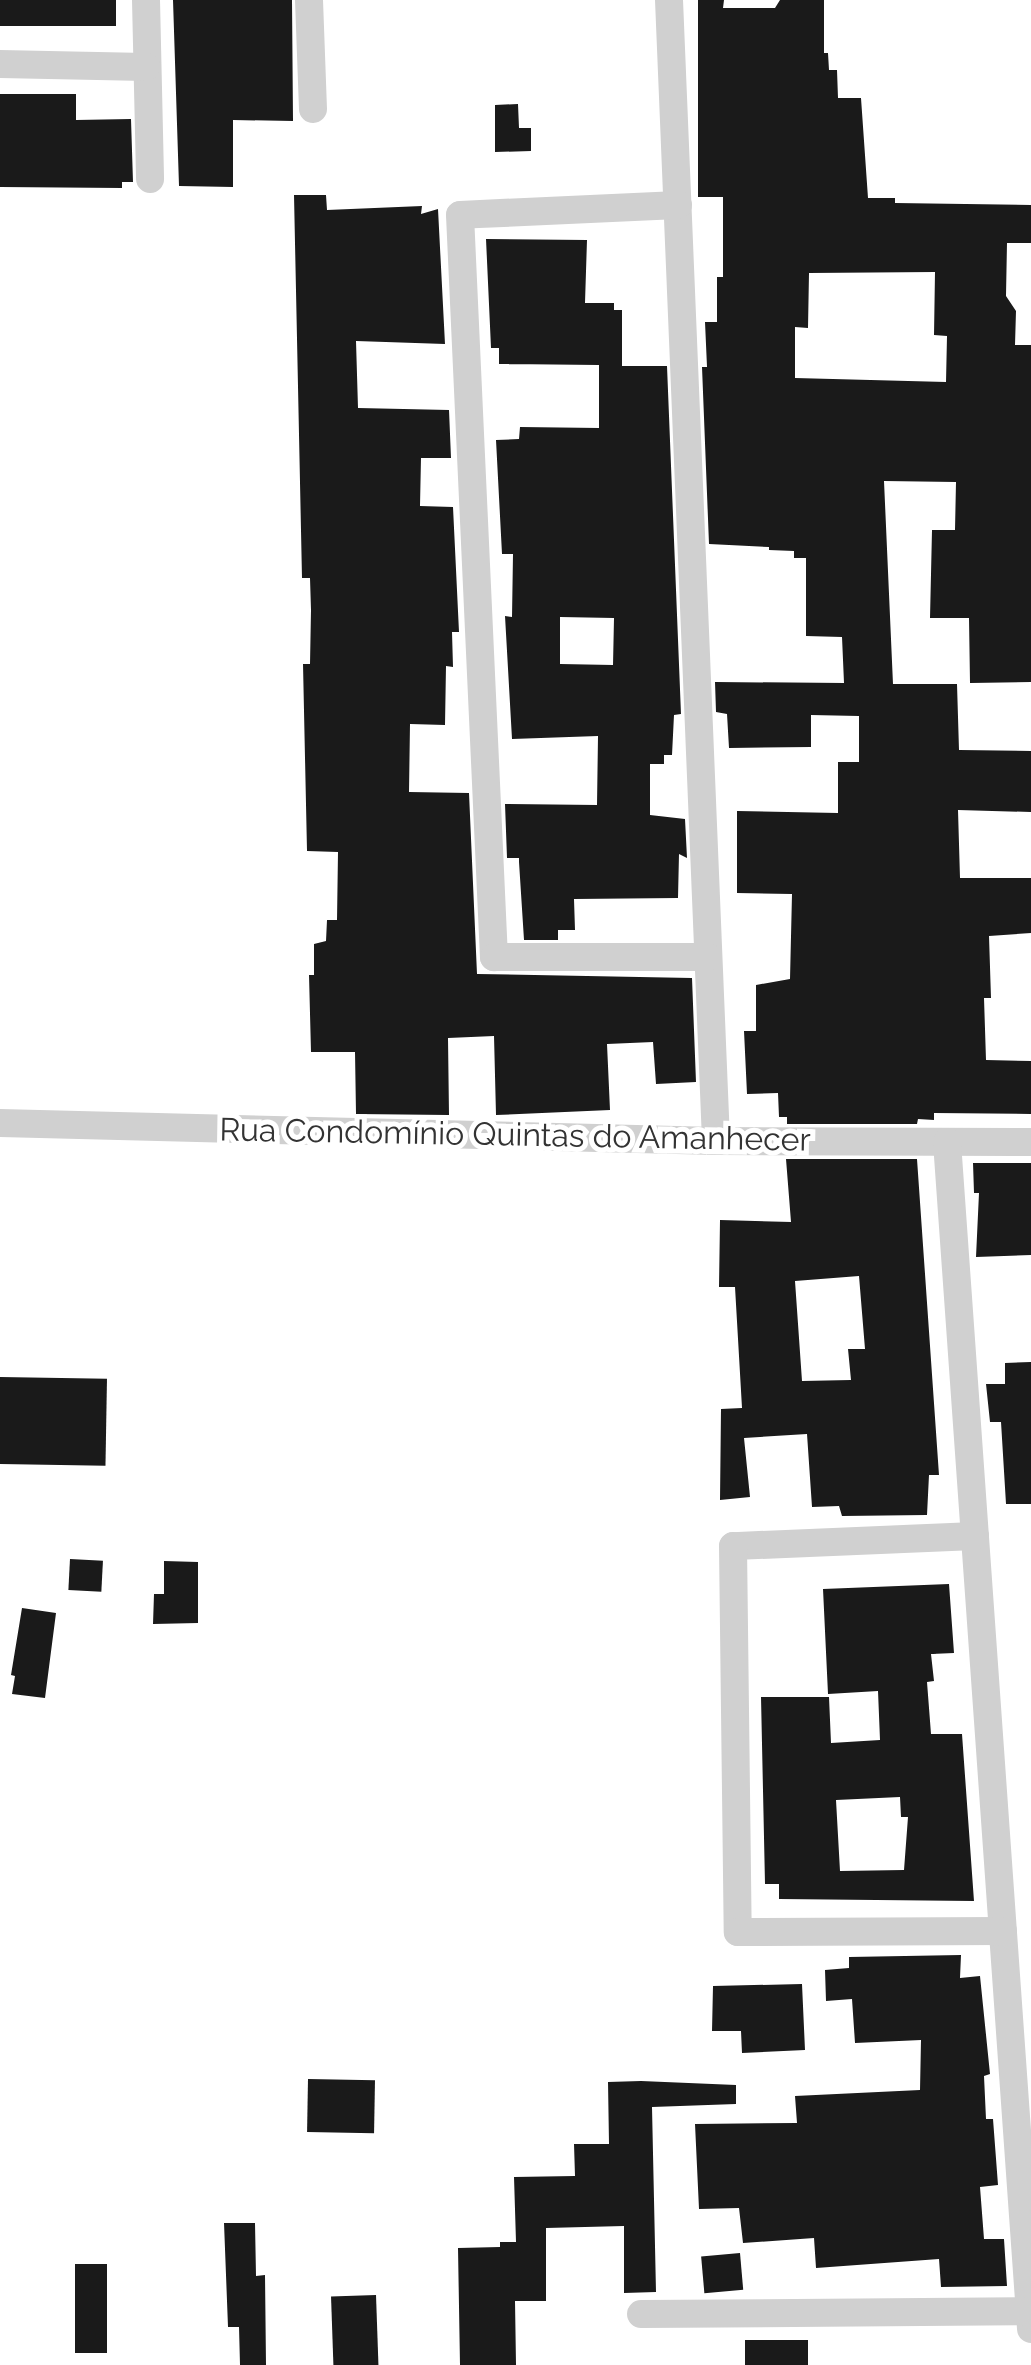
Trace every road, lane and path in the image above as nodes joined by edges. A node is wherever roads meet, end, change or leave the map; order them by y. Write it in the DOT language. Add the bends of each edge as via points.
graph roads {
  1 [pos="146,0"];
  2 [pos="309,0"];
  3 [pos="669,0"];
  4 [pos="0,64"];
  5 [pos="146,67"];
  6 [pos="313,109"];
  7 [pos="150,179"];
  8 [pos="678,205"];
  9 [pos="708,956"];
  10 [pos="0,1123"];
  11 [pos="716,1141"];
  12 [pos="947,1142"];
  13 [pos="1031,1142"];
  14 [pos="975,1536"];
  15 [pos="1003,1931"];
  16 [pos="641,2314"];
  17 [pos="1030,2317"];
  1 -- 5 [label="street"];
  2 -- 6 [label="street"];
  3 -- 8 [label="street"];
  4 -- 5 [label="street"];
  5 -- 7 [label="street"];
  8 -- 9 [label="street"];
  8 -- 9 [label="street" via="460,216 494,957"];
  9 -- 11 [label="street"];
  10 -- 11 [label="street, Rua Condomínio Quintas do Amanhecer"];
  11 -- 12 [label="street, Rua Condomínio Quintas do Amanhecer"];
  12 -- 13 [label="street, Rua Condomínio Quintas do Amanhecer"];
  12 -- 14 [label="street"];
  14 -- 15 [label="street"];
  14 -- 15 [label="street" via="733,1546 738,1932"];
  15 -- 17 [label="street"];
  16 -- 17 [label="street"];
}
